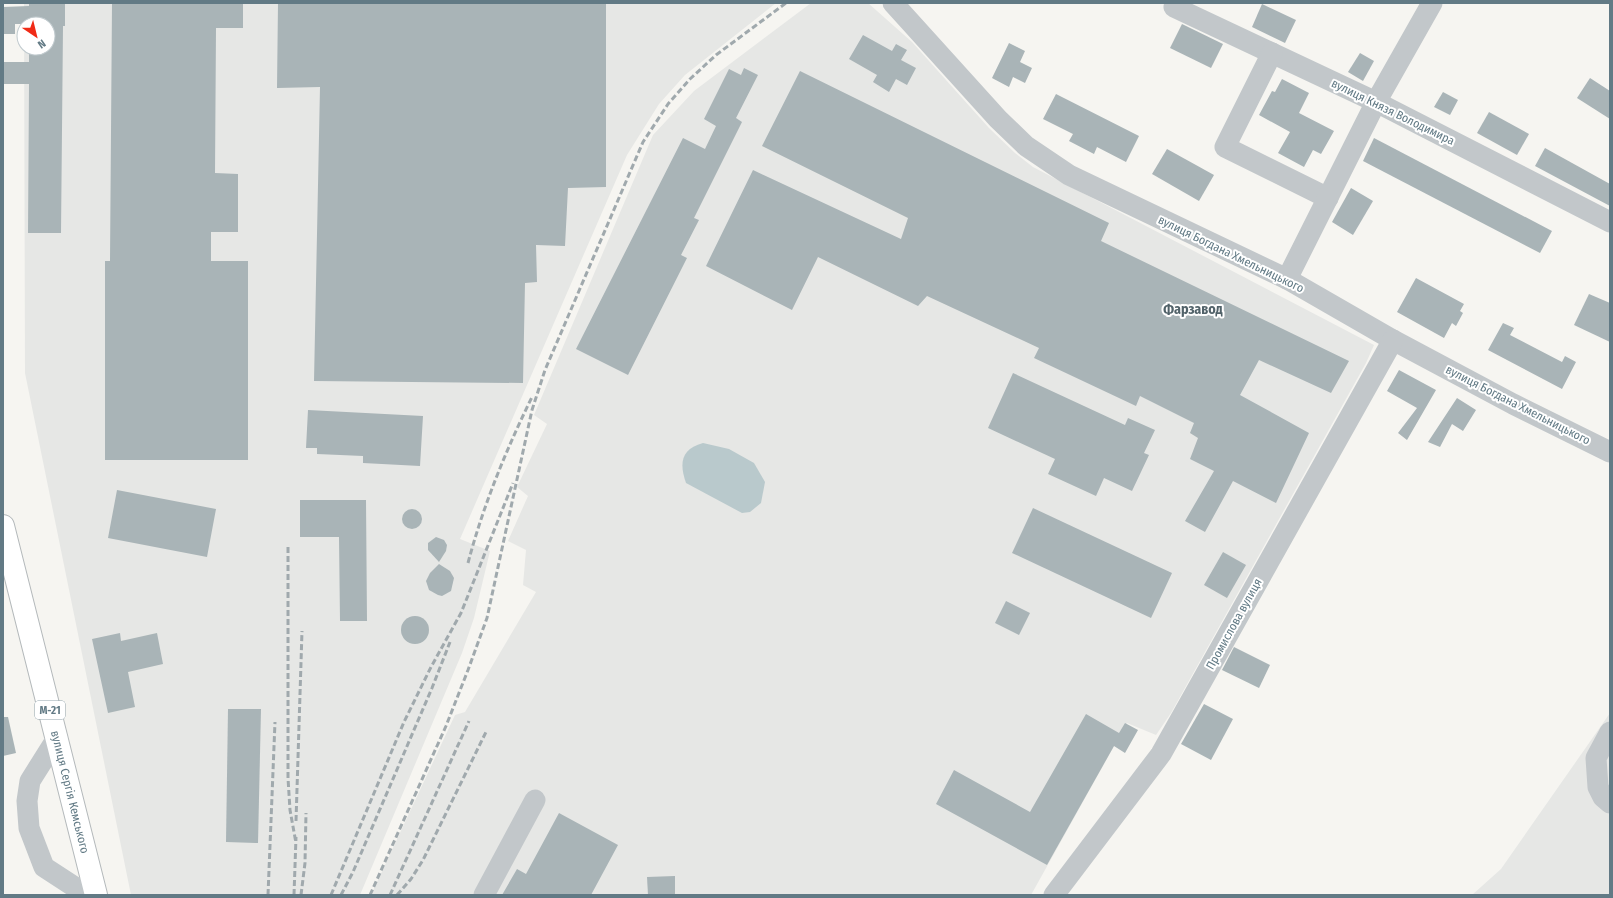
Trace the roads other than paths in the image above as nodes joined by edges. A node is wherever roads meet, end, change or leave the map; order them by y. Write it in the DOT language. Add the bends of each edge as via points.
graph roads {
  1 [pos="893,3"];
  2 [pos="1432,3"];
  3 [pos="1174,7"];
  4 [pos="1272,53"];
  5 [pos="1376,102"];
  6 [pos="1328,198"];
  7 [pos="1610,222"];
  8 [pos="1287,279"];
  9 [pos="1394,340"];
  10 [pos="1610,452"];
  11 [pos="3,526"];
  12 [pos="1610,732"];
  13 [pos="58,738"];
  14 [pos="535,800"];
  15 [pos="1610,803"];
  16 [pos="87,895"];
  17 [pos="96,895"];
  18 [pos="484,895"];
  19 [pos="1054,895"];
  1 -- 8 [label="street, вулиця Богдана Хмельницького" via="998,119 1026,146 1069,174"];
  2 -- 5 [label="street"];
  3 -- 4 [label="street, вулиця Князя Володимира"];
  4 -- 5 [label="street, вулиця Князя Володимира"];
  4 -- 6 [label="street" via="1225,147"];
  5 -- 6 [label="street"];
  5 -- 7 [label="street, вулиця Князя Володимира"];
  6 -- 8 [label="street"];
  8 -- 9 [label="street, вулиця Богдана Хмельницького"];
  9 -- 10 [label="street, вулиця Богдана Хмельницького" via="1513,404"];
  9 -- 19 [label="street, Промислова вулиця" via="1161,754"];
  11 -- 13 [label="highway, вулиця Сергія Кемського / М-21"];
  12 -- 15 [label="street" via="1596,758 1598,787"];
  13 -- 16 [label="street" via="30,781 27,801 29,828 44,867"];
  13 -- 17 [label="highway, вулиця Сергія Кемського / М-21"];
  14 -- 18 [label="street"];
}
